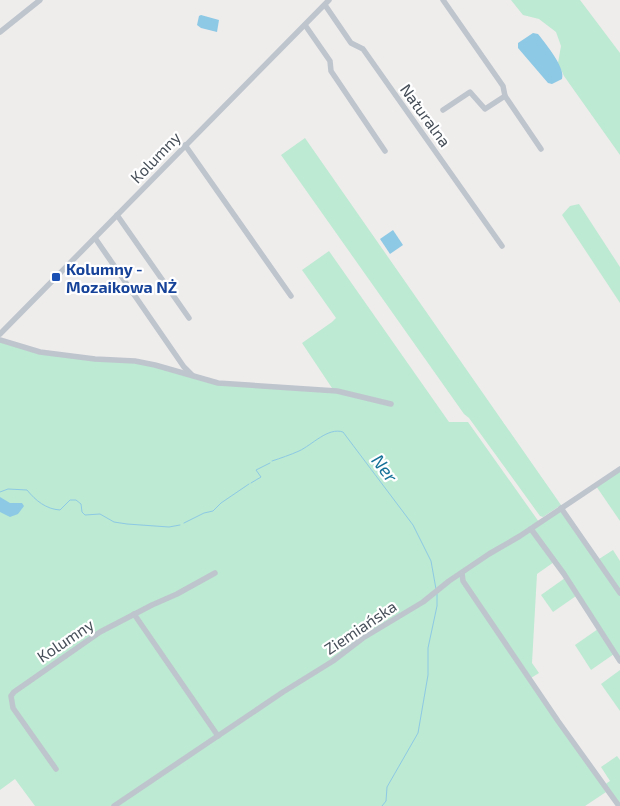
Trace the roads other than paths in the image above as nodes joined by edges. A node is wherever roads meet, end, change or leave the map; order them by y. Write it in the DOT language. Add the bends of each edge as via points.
graph roads {
  1 [pos="40,0"];
  2 [pos="443,0"];
  3 [pos="327,2"];
  4 [pos="305,25"];
  5 [pos="0,32"];
  6 [pos="505,96"];
  7 [pos="443,110"];
  8 [pos="185,145"];
  9 [pos="541,149"];
  10 [pos="385,151"];
  11 [pos="117,215"];
  12 [pos="94,238"];
  13 [pos="502,246"];
  14 [pos="291,296"];
  15 [pos="189,318"];
  16 [pos="0,334"];
  17 [pos="0,340"];
  18 [pos="192,375"];
  19 [pos="391,404"];
  20 [pos="620,469"];
  21 [pos="561,508"];
  22 [pos="531,529"];
  23 [pos="215,573"];
  24 [pos="462,573"];
  25 [pos="620,593"];
  26 [pos="134,614"];
  27 [pos="620,661"];
  28 [pos="218,736"];
  29 [pos="56,769"];
  30 [pos="114,806"];
  31 [pos="619,806"];
  1 -- 5 [label="street"];
  2 -- 6 [label="street" via="504,86"];
  3 -- 4 [label="street, Kolumny"];
  3 -- 13 [label="street, Naturalna" via="351,43 363,49"];
  4 -- 8 [label="street, Kolumny"];
  4 -- 10 [label="street" via="330,61 331,71"];
  6 -- 7 [label="street" via="485,109 470,92"];
  6 -- 9 [label="street"];
  8 -- 11 [label="street, Kolumny"];
  8 -- 14 [label="street"];
  11 -- 12 [label="street, Kolumny"];
  11 -- 15 [label="street"];
  12 -- 16 [label="street, Kolumny"];
  12 -- 18 [label="street"];
  17 -- 18 [label="street" via="40,352 135,361"];
  18 -- 19 [label="street" via="222,383 337,392"];
  20 -- 21 [label="street, Ziemiańska"];
  21 -- 22 [label="street, Ziemiańska"];
  21 -- 25 [label="street"];
  22 -- 24 [label="street, Ziemiańska"];
  22 -- 27 [label="street"];
  23 -- 26 [label="street, Kolumny"];
  24 -- 28 [label="street, Ziemiańska"];
  24 -- 31 [label="street" via="463,581"];
  26 -- 28 [label="street"];
  26 -- 29 [label="street, Kolumny" via="100,632 11,696 13,708"];
  28 -- 30 [label="street, Ziemiańska"];
}
